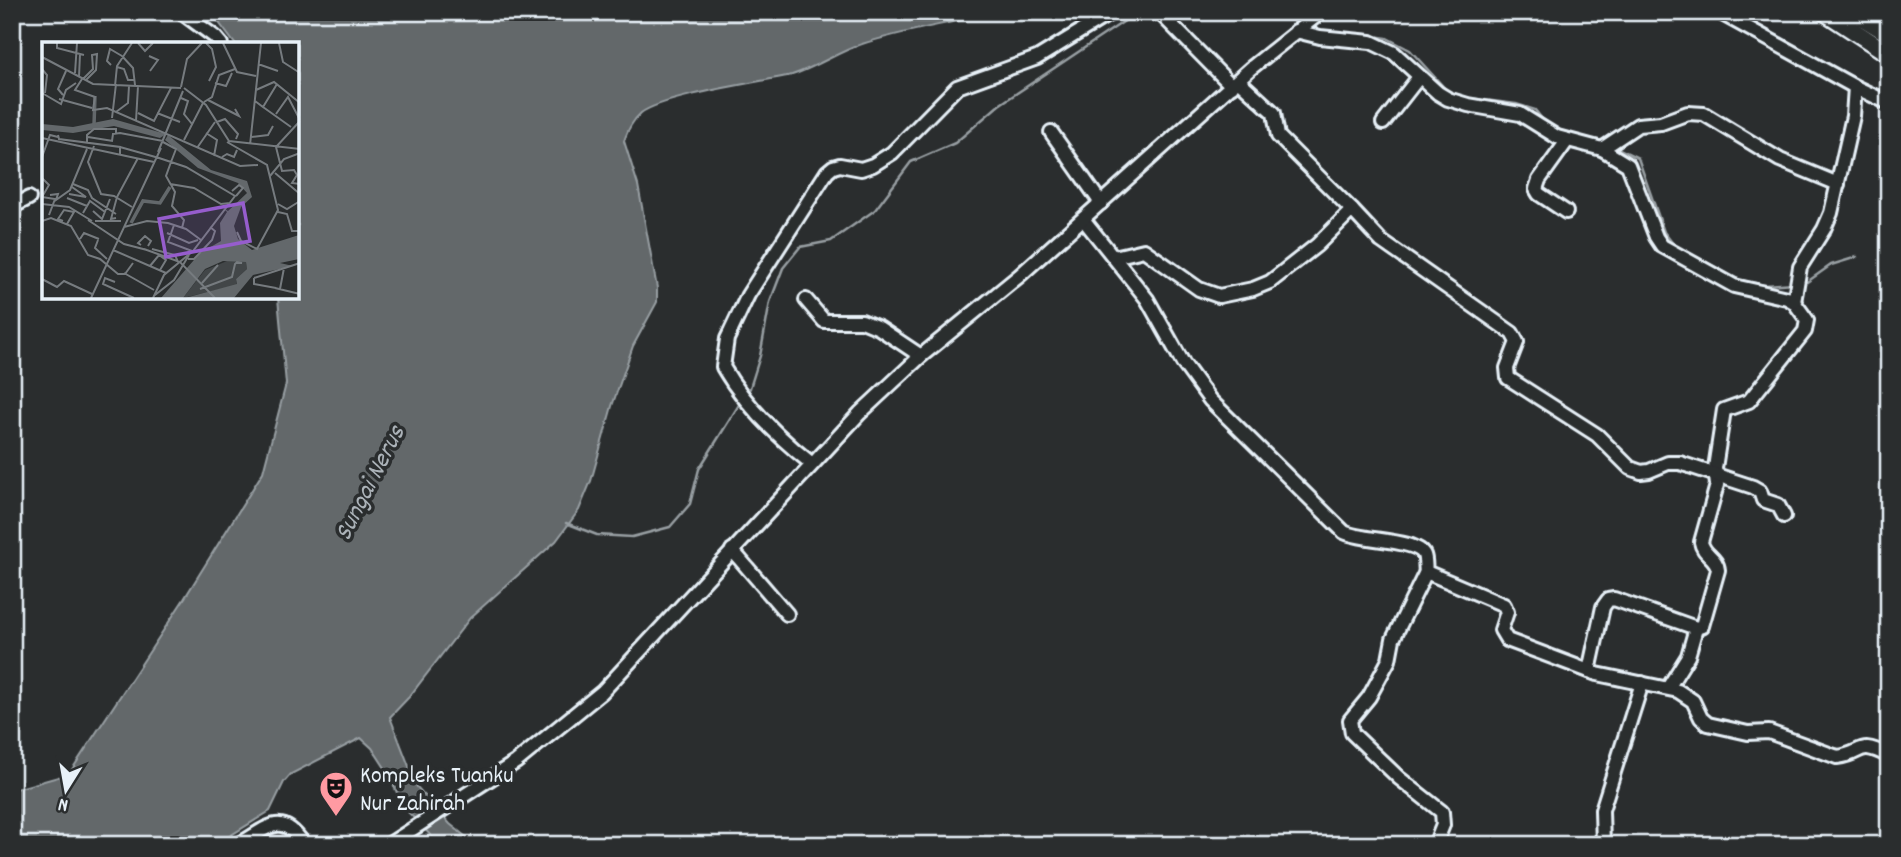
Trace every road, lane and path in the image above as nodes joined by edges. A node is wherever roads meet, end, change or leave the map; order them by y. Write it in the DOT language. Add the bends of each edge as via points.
graph roads {
  1 [pos="181,12"];
  2 [pos="1112,12"];
  3 [pos="1159,12"];
  4 [pos="1321,12"];
  5 [pos="1719,12"];
  6 [pos="1825,12"];
  7 [pos="1853,12"];
  8 [pos="1296,31"];
  9 [pos="1889,34"];
  10 [pos="219,42"];
  11 [pos="1889,54"];
  12 [pos="1419,76"];
  13 [pos="1235,83"];
  14 [pos="1855,87"];
  15 [pos="1889,103"];
  16 [pos="1383,122"];
  17 [pos="1051,132"];
  18 [pos="1567,141"];
  19 [pos="1607,145"];
  20 [pos="1838,184"];
  21 [pos="29,198"];
  22 [pos="1101,203"];
  23 [pos="12,207"];
  24 [pos="1352,210"];
  25 [pos="1566,212"];
  26 [pos="1083,219"];
  27 [pos="1114,257"];
  28 [pos="1796,290"];
  29 [pos="806,300"];
  30 [pos="921,356"];
  31 [pos="812,464"];
  32 [pos="1717,477"];
  33 [pos="1783,516"];
  34 [pos="732,550"];
  35 [pos="1426,572"];
  36 [pos="787,614"];
  37 [pos="1696,628"];
  38 [pos="1589,671"];
  39 [pos="1642,683"];
  40 [pos="1668,688"];
  41 [pos="1889,756"];
  42 [pos="238,845"];
  43 [pos="304,845"];
  44 [pos="388,845"];
  45 [pos="1435,845"];
  46 [pos="1603,845"];
  1 -- 10 [label="street"];
  2 -- 31 [label="street" via="1037,58 957,87 892,153 873,165 861,169 840,165 827,172 748,296 729,336 723,367 749,405"];
  3 -- 13 [label="street"];
  4 -- 8 [label="street"];
  5 -- 14 [label="street"];
  6 -- 11 [label="main road"];
  7 -- 9 [label="main road"];
  8 -- 12 [label="street" via="1371,42 1394,53"];
  8 -- 13 [label="street"];
  12 -- 16 [label="street"];
  12 -- 18 [label="street" via="1448,99 1520,114"];
  13 -- 22 [label="street"];
  13 -- 24 [label="street" via="1274,113 1278,136"];
  14 -- 15 [label="street"];
  14 -- 20 [label="street"];
  17 -- 22 [label="street"];
  18 -- 19 [label="street"];
  18 -- 25 [label="street" via="1536,189"];
  19 -- 20 [label="street" via="1638,125 1695,112 1780,160"];
  19 -- 28 [label="street" via="1628,165 1662,246 1734,286 1782,296"];
  20 -- 28 [label="street" via="1831,213 1801,267"];
  21 -- 23 [label="street"];
  22 -- 26 [label="street"];
  24 -- 27 [label="street" via="1317,246 1270,282 1219,296 1199,289 1144,250"];
  24 -- 32 [label="street" via="1381,241 1512,333 1517,342 1508,378 1597,435 1629,468 1641,472 1675,462"];
  26 -- 27 [label="street"];
  26 -- 30 [label="street"];
  27 -- 35 [label="street" via="1147,299 1210,400 1344,532 1419,549"];
  28 -- 32 [label="street" via="1807,320 1805,331 1749,401 1724,410"];
  29 -- 30 [label="street" via="824,321 862,321"];
  30 -- 31 [label="street"];
  31 -- 34 [label="street"];
  32 -- 33 [label="street" via="1758,490"];
  32 -- 37 [label="street" via="1701,542 1718,570 1703,623"];
  34 -- 36 [label="street"];
  34 -- 44 [label="street" via="603,692 516,762"];
  35 -- 38 [label="street" via="1504,606 1502,630 1507,640"];
  35 -- 45 [label="street" via="1395,634 1389,660 1350,725 1352,733 1399,778 1442,812 1443,825"];
  37 -- 38 [label="street" via="1608,600"];
  37 -- 40 [label="street" via="1688,656"];
  38 -- 39 [label="street"];
  39 -- 40 [label="street"];
  39 -- 46 [label="street" via="1602,810"];
  40 -- 41 [label="street" via="1693,701 1709,724 1748,733 1769,732 1837,757 1864,746"];
  42 -- 43 [label="street" via="278,824 293,830"];
}
